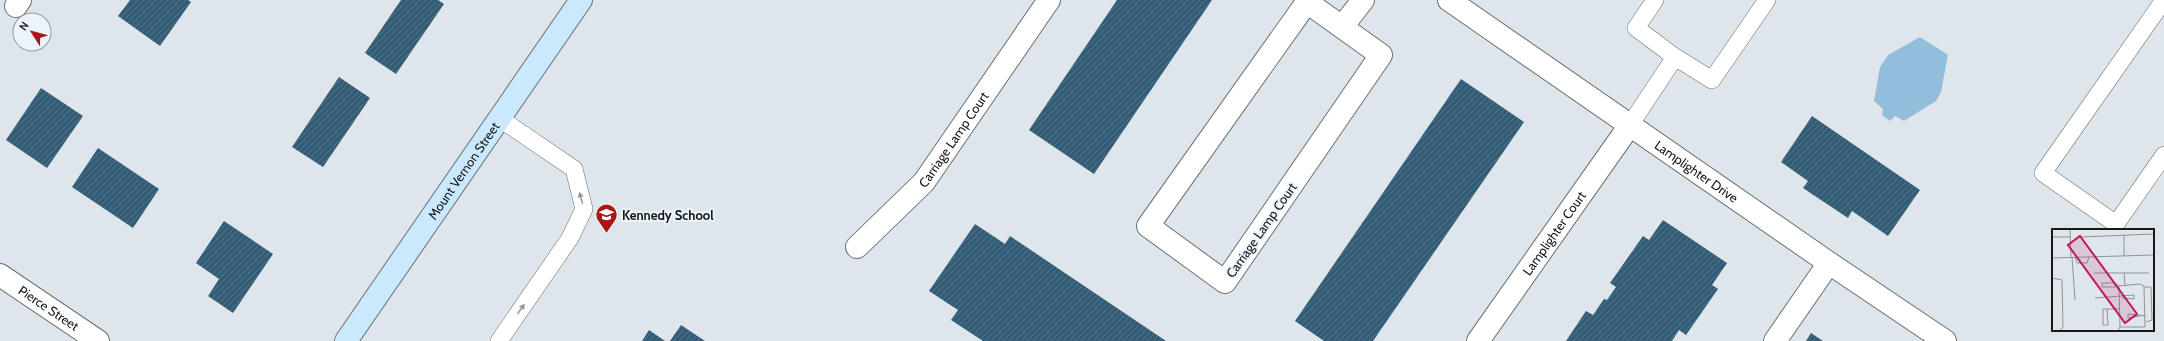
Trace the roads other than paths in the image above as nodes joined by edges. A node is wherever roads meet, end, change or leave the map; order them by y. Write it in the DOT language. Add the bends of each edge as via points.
graph roads {
  1 [pos="581,0"];
  2 [pos="1049,0"];
  3 [pos="1363,0"];
  4 [pos="1449,0"];
  5 [pos="1655,0"];
  6 [pos="1767,0"];
  7 [pos="2164,0"];
  8 [pos="1342,27"];
  9 [pos="1675,57"];
  10 [pos="499,118"];
  11 [pos="1630,125"];
  12 [pos="2164,155"];
  13 [pos="857,247"];
  14 [pos="1829,264"];
  15 [pos="0,275"];
  16 [pos="98,341"];
  17 [pos="346,341"];
  18 [pos="499,341"];
  19 [pos="1478,341"];
  20 [pos="1775,341"];
  21 [pos="1945,341"];
  1 -- 10 [label="street, Mount Vernon Street"];
  2 -- 13 [label="street, Carriage Lamp Court" via="924,182"];
  3 -- 8 [label="street"];
  4 -- 11 [label="street, Lamplighter Drive"];
  5 -- 9 [label="lane" via="1636,28"];
  6 -- 9 [label="lane" via="1712,80"];
  7 -- 12 [label="lane" via="2043,174 2116,224"];
  8 -- 8 [label="street, Carriage Lamp Court" via="1307,2 1148,226 1225,282 1382,55"];
  9 -- 11 [label="lane"];
  10 -- 17 [label="street, Mount Vernon Street"];
  18 -- 10 [label="lane, one-way" via="570,238 584,209 574,168"];
  11 -- 14 [label="street, Lamplighter Drive"];
  11 -- 19 [label="street, Lamplighter Court"];
  14 -- 20 [label="street"];
  14 -- 21 [label="street, Lamplighter Drive"];
  15 -- 16 [label="street, Pierce Street"];
}
